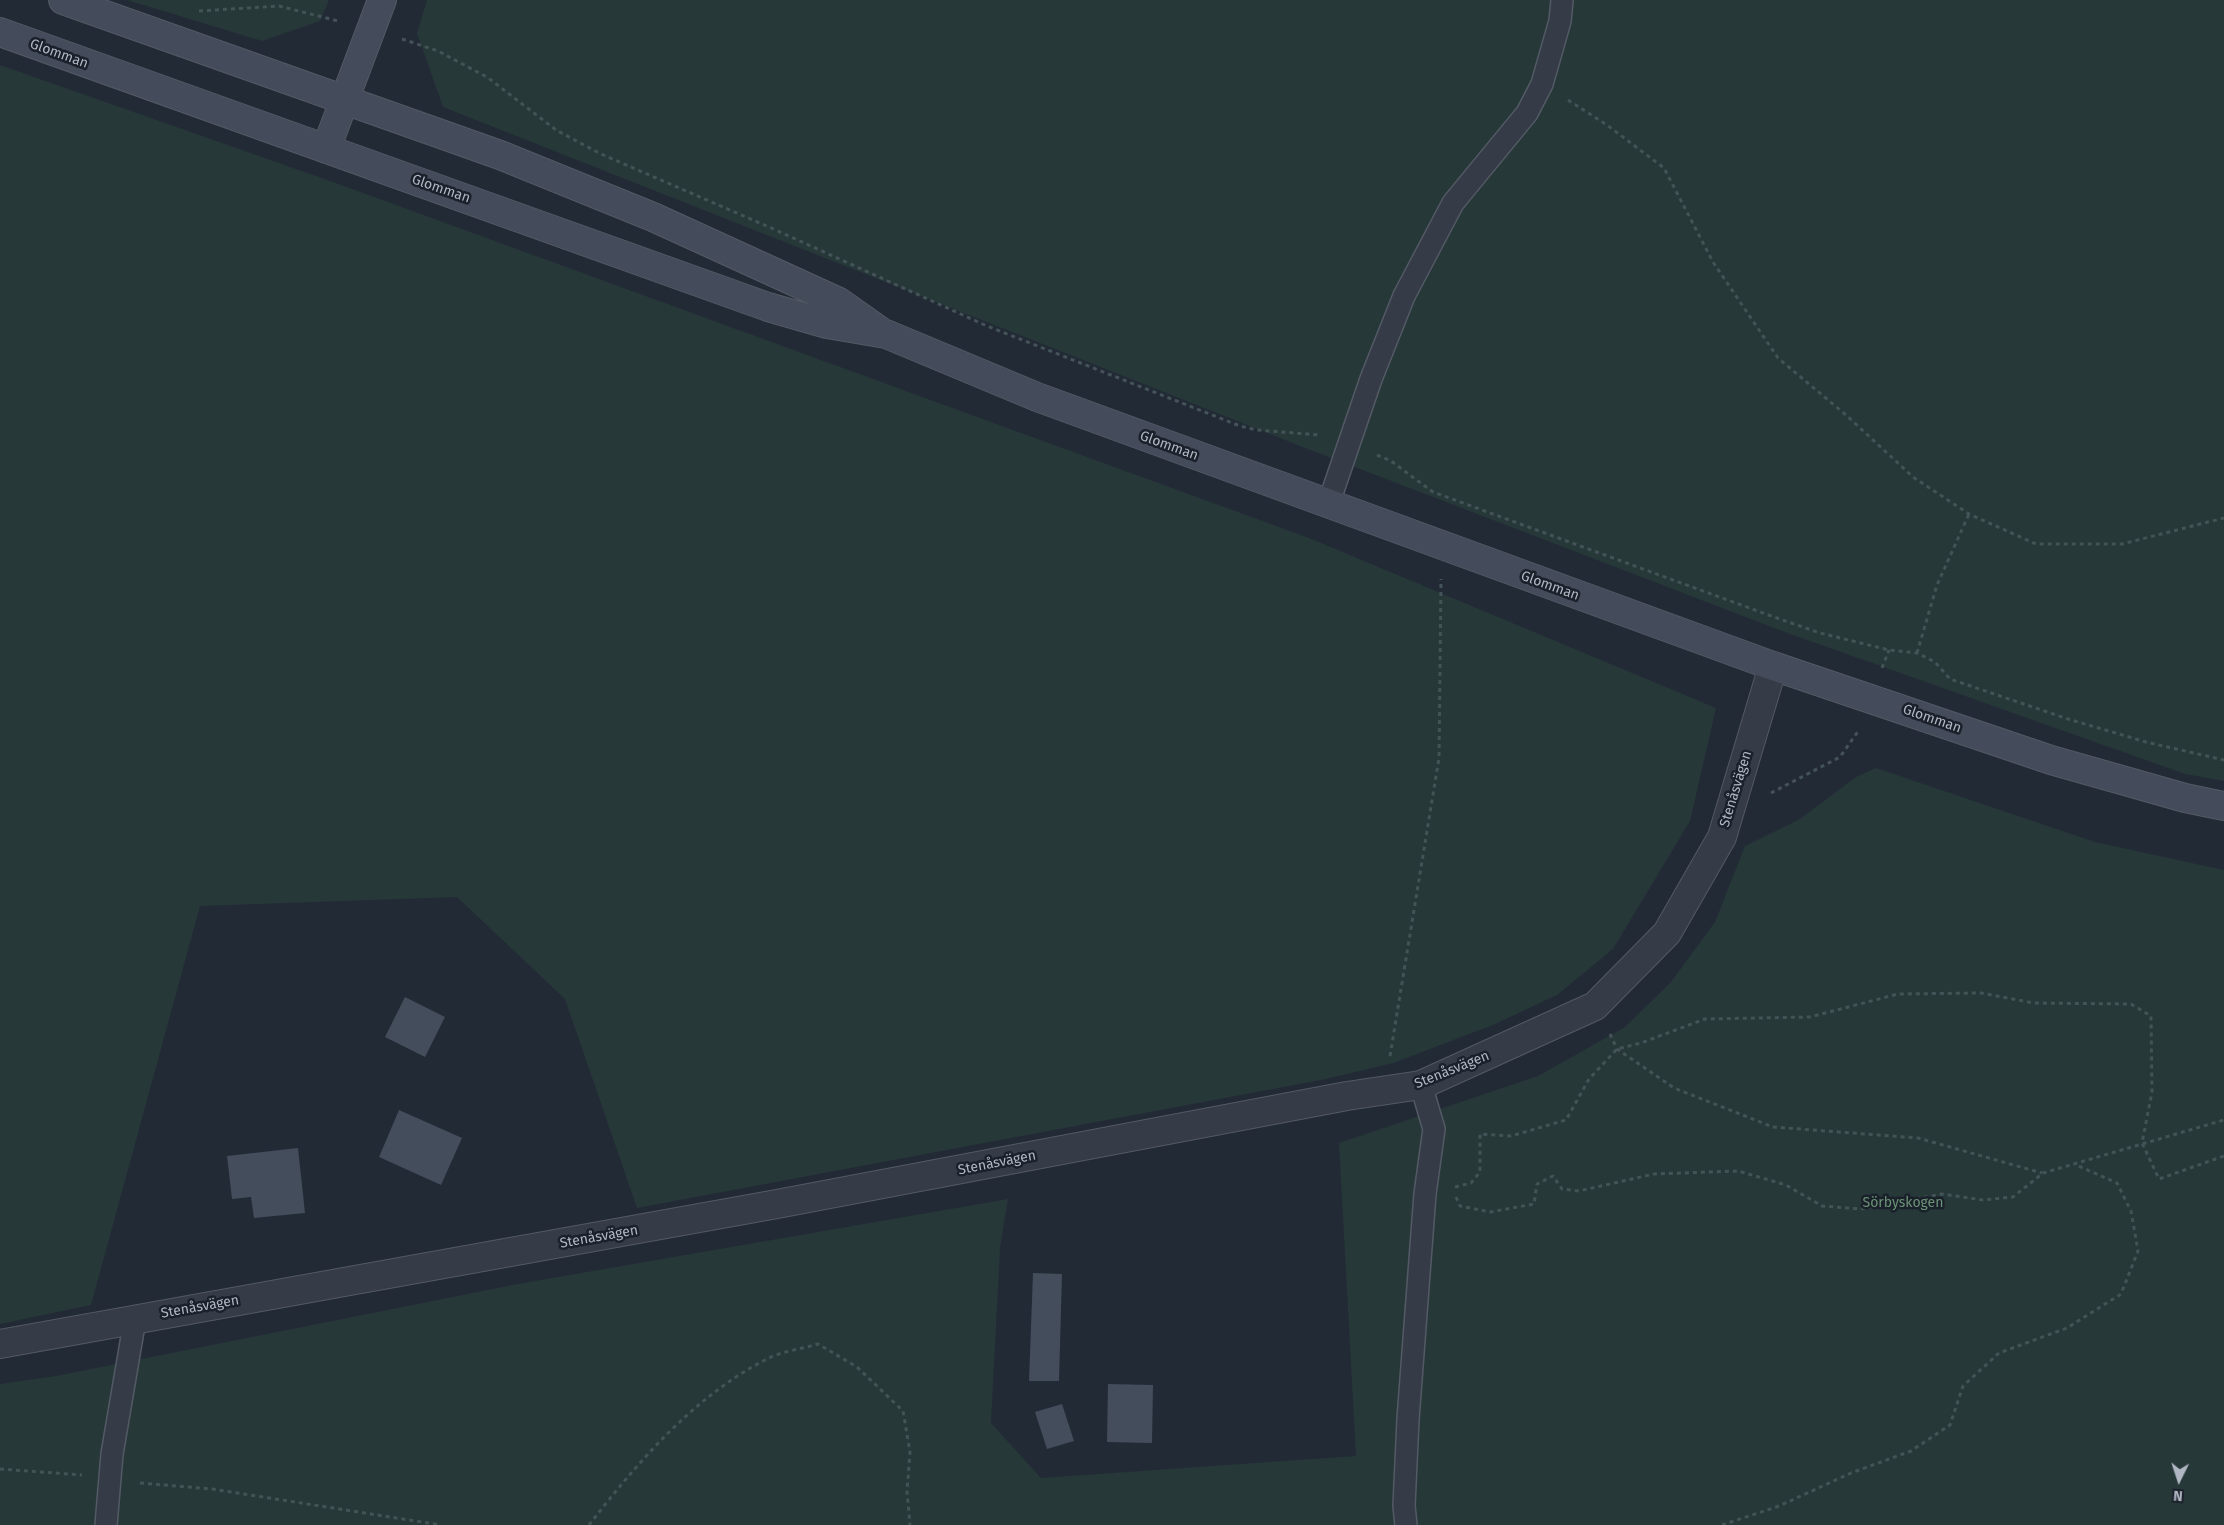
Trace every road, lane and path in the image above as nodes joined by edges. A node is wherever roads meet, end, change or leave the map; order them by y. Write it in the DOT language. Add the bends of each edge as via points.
graph roads {
  1 [pos="63,0"];
  2 [pos="382,0"];
  3 [pos="1562,0"];
  4 [pos="192,12"];
  5 [pos="370,30"];
  6 [pos="0,32"];
  7 [pos="1542,84"];
  8 [pos="344,99"];
  9 [pos="326,149"];
  10 [pos="886,334"];
  11 [pos="1349,443"];
  12 [pos="1328,505"];
  13 [pos="1969,514"];
  14 [pos="2224,518"];
  15 [pos="1442,545"];
  16 [pos="1888,650"];
  17 [pos="1917,653"];
  18 [pos="1773,666"];
  19 [pos="1872,698"];
  20 [pos="2224,760"];
  21 [pos="2224,806"];
  22 [pos="1730,811"];
  23 [pos="1595,1006"];
  24 [pos="1617,1049"];
  25 [pos="1421,1085"];
  26 [pos="1384,1091"];
  27 [pos="2224,1120"];
  28 [pos="2142,1143"];
  29 [pos="2224,1156"];
  30 [pos="2073,1164"];
  31 [pos="2043,1173"];
  32 [pos="135,1319"];
  33 [pos="0,1344"];
  34 [pos="0,1469"];
  35 [pos="109,1480"];
  36 [pos="106,1525"];
  37 [pos="441,1525"];
  38 [pos="589,1525"];
  39 [pos="910,1525"];
  40 [pos="1406,1525"];
  41 [pos="1722,1525"];
  1 -- 8 [label="main road, Glomman"];
  2 -- 5 [label="main road"];
  3 -- 7 [label="lane" via="1560,22"];
  4 -- 5 [label="path" via="279,6"];
  5 -- 8 [label="main road"];
  5 -- 11 [label="path" via="438,51 487,77 556,130 601,154 987,326 1240,426 1310,433"];
  6 -- 9 [label="main road, Glomman"];
  7 -- 11 [label="lane" via="1527,113 1453,203 1404,296"];
  7 -- 13 [label="path" via="1607,125 1664,168 1713,262 1778,358 1913,477"];
  8 -- 9 [label="main road"];
  8 -- 10 [label="main road, Glomman" via="500,155 653,217 839,302"];
  9 -- 10 [label="main road, Glomman" via="768,306 827,324"];
  10 -- 12 [label="main road, Glomman" via="1037,397"];
  11 -- 12 [label="lane"];
  11 -- 16 [label="path" via="1391,461 1433,492 1448,498 1820,633"];
  12 -- 15 [label="main road, Glomman"];
  13 -- 14 [label="path" via="2036,544 2122,544"];
  13 -- 17 [label="path" via="1938,585"];
  15 -- 18 [label="main road, Glomman"];
  15 -- 26 [label="path" via="1439,758"];
  16 -- 17 [label="path"];
  16 -- 19 [label="path"];
  17 -- 20 [label="path" via="1935,662 1950,679 2128,737"];
  18 -- 19 [label="main road, Glomman"];
  18 -- 22 [label="street, Stenåsvägen"];
  19 -- 21 [label="main road, Glomman" via="2052,760"];
  19 -- 22 [label="path" via="1861,727 1840,757 1784,788"];
  22 -- 23 [label="street, Stenåsvägen" via="1722,837 1667,933"];
  23 -- 24 [label="path"];
  23 -- 25 [label="street, Stenåsvägen"];
  24 -- 28 [label="path" via="1705,1019 1810,1017 1898,994 1981,993 2033,1004 2131,1004 2151,1016 2152,1092"];
  24 -- 31 [label="path" via="1674,1088 1773,1127 1918,1138"];
  24 -- 31 [label="path" via="1589,1079 1566,1120 1511,1136 1480,1134 1480,1172 1471,1184 1451,1188 1460,1206 1490,1212 1534,1204 1537,1184 1553,1176 1562,1189 1579,1191 1654,1174 1738,1172 1786,1185 1822,1206 1861,1209 1942,1194 1983,1200 2013,1197"];
  25 -- 26 [label="street, Stenåsvägen"];
  25 -- 40 [label="lane" via="1434,1129 1425,1194 1408,1419"];
  26 -- 32 [label="street, Stenåsvägen" via="758,1208"];
  27 -- 28 [label="path"];
  28 -- 29 [label="path" via="2159,1179"];
  28 -- 30 [label="path"];
  30 -- 31 [label="path"];
  30 -- 41 [label="path" via="2117,1183 2131,1211 2138,1251 2120,1294 2067,1328 1999,1353 1963,1386 1950,1425 1911,1451 1851,1472 1779,1506"];
  32 -- 33 [label="street, Stenåsvägen"];
  32 -- 35 [label="lane"];
  34 -- 35 [label="path" via="73,1473"];
  35 -- 36 [label="lane"];
  35 -- 37 [label="path" via="212,1489"];
  38 -- 39 [label="path" via="650,1452 726,1382 769,1358 818,1344 856,1367 903,1411 910,1452 907,1491"];
}
